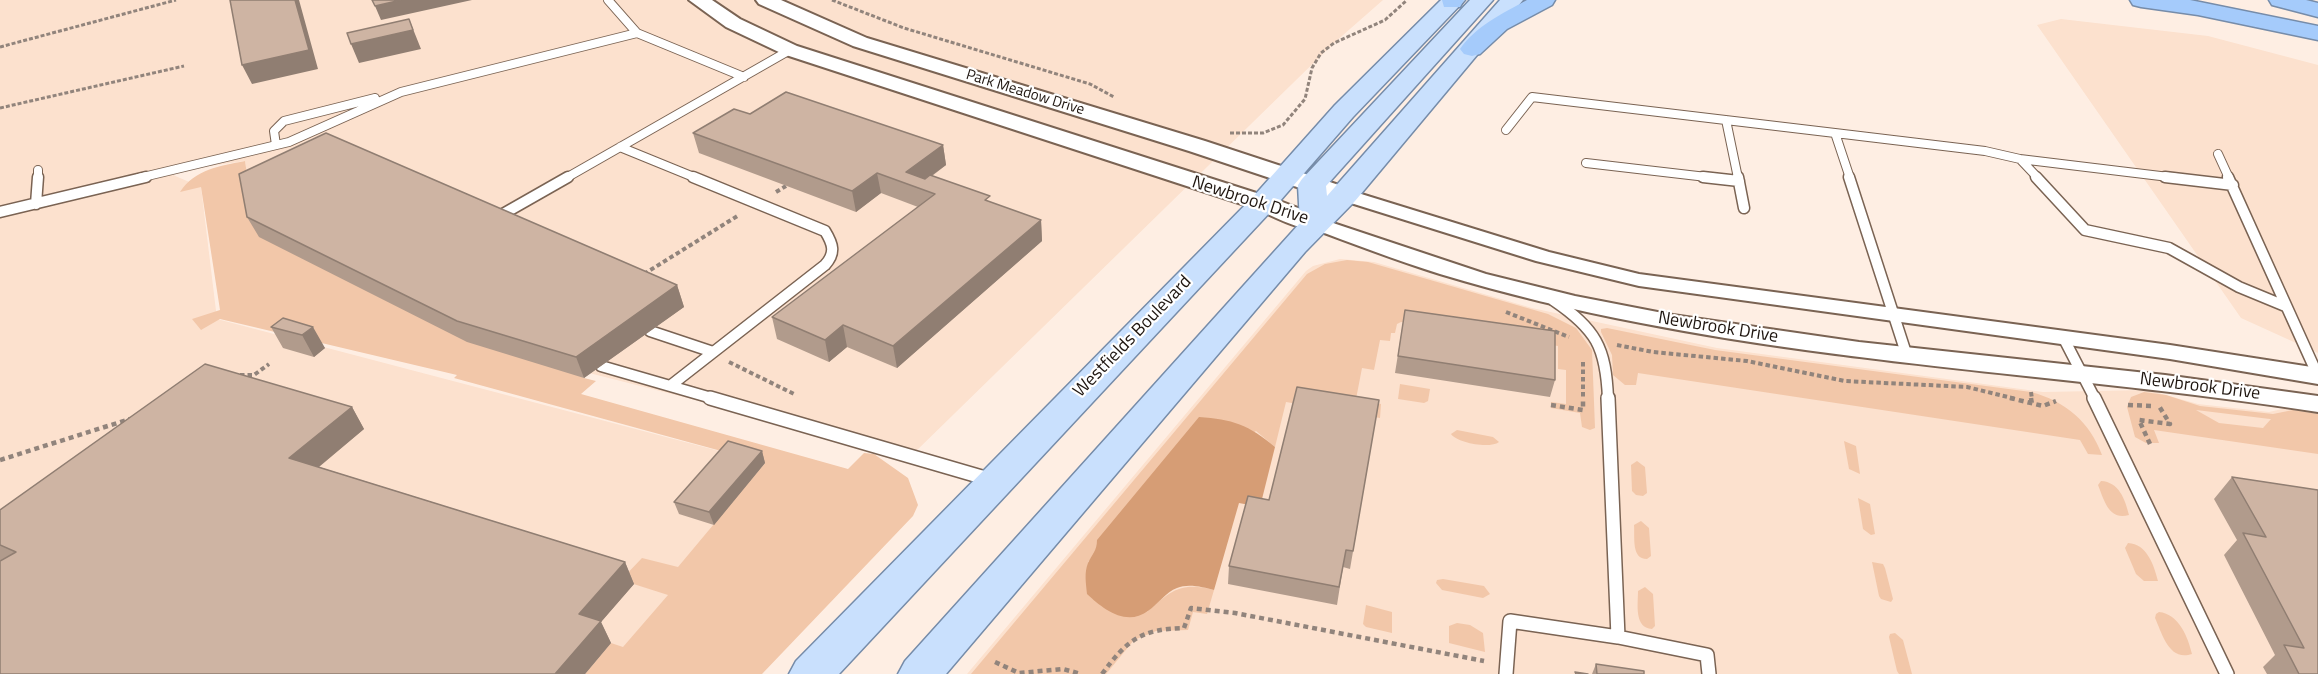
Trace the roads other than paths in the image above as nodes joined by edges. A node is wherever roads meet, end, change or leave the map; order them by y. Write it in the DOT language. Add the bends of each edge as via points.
graph roads {
  1 [pos="608,0"];
  2 [pos="699,0"];
  3 [pos="766,0"];
  4 [pos="1482,0"];
  5 [pos="1512,0"];
  6 [pos="1544,0"];
  7 [pos="2141,0"];
  8 [pos="2215,0"];
  9 [pos="2280,0"];
  10 [pos="1453,1"];
  11 [pos="2318,10"];
  12 [pos="2318,31"];
  13 [pos="637,33"];
  14 [pos="1472,49"];
  15 [pos="790,50"];
  16 [pos="744,77"];
  17 [pos="401,92"];
  18 [pos="1726,120"];
  19 [pos="1506,130"];
  20 [pos="1835,133"];
  21 [pos="276,145"];
  22 [pos="620,147"];
  23 [pos="2218,154"];
  24 [pos="2020,159"];
  25 [pos="1586,163"];
  26 [pos="1137,164"];
  27 [pos="38,170"];
  28 [pos="1300,180"];
  29 [pos="1739,181"];
  30 [pos="2233,186"];
  31 [pos="1345,195"];
  32 [pos="1263,203"];
  33 [pos="36,204"];
  34 [pos="1744,207"];
  35 [pos="0,212"];
  36 [pos="491,221"];
  37 [pos="1315,223"];
  38 [pos="1545,296"];
  39 [pos="2285,306"];
  40 [pos="1894,315"];
  41 [pos="650,331"];
  42 [pos="2063,337"];
  43 [pos="714,352"];
  44 [pos="1906,353"];
  45 [pos="601,366"];
  46 [pos="2080,373"];
  47 [pos="2318,376"];
  48 [pos="670,386"];
  49 [pos="2318,404"];
  50 [pos="995,481"];
  51 [pos="1618,637"];
  52 [pos="811,674"];
  53 [pos="920,674"];
  54 [pos="1506,674"];
  55 [pos="1709,674"];
  56 [pos="2227,674"];
  1 -- 13 [label="lane"];
  2 -- 15 [label="street, Park Meadow Drive" via="733,23"];
  3 -- 28 [label="street, Park Meadow Drive" via="860,42"];
  4 -- 28 [label="main road"];
  5 -- 14 [label="main road"];
  6 -- 14 [label="highway" via="1507,18"];
  7 -- 12 [label="highway"];
  8 -- 12 [label="highway"];
  9 -- 11 [label="highway"];
  10 -- 28 [label="main road, Westfields Boulevard" via="1344,111"];
  13 -- 16 [label="lane"];
  13 -- 17 [label="lane"];
  14 -- 31 [label="main road"];
  15 -- 16 [label="lane"];
  15 -- 26 [label="street, Park Meadow Drive"];
  16 -- 22 [label="lane"];
  17 -- 21 [label="lane"];
  17 -- 21 [label="lane" via="284,121 272,134"];
  18 -- 19 [label="lane" via="1532,97"];
  18 -- 20 [label="lane"];
  18 -- 29 [label="lane"];
  20 -- 24 [label="lane" via="1985,151"];
  20 -- 40 [label="lane"];
  21 -- 33 [label="lane"];
  22 -- 36 [label="lane"];
  22 -- 43 [label="lane" via="825,231 831,237 834,250 825,265"];
  23 -- 30 [label="lane"];
  24 -- 30 [label="lane"];
  24 -- 39 [label="lane" via="2085,230 2169,248 2240,287"];
  25 -- 29 [label="lane"];
  26 -- 32 [label="street, Newbrook Drive"];
  27 -- 33 [label="lane"];
  28 -- 31 [label="street, Newbrook Drive"];
  28 -- 32 [label="main road, Westfields Boulevard"];
  28 -- 37 [label="main road"];
  29 -- 34 [label="lane"];
  30 -- 39 [label="lane"];
  31 -- 37 [label="main road"];
  31 -- 40 [label="street, Newbrook Drive" via="1595,270 1693,288"];
  32 -- 37 [label="street, Newbrook Drive"];
  32 -- 50 [label="main road, Westfields Boulevard"];
  33 -- 35 [label="lane"];
  37 -- 38 [label="street, Newbrook Drive" via="1445,268"];
  37 -- 53 [label="main road"];
  38 -- 44 [label="street, Newbrook Drive" via="1708,328"];
  38 -- 51 [label="lane" via="1580,318 1601,350 1608,393"];
  39 -- 47 [label="lane"];
  40 -- 42 [label="street, Newbrook Drive"];
  40 -- 44 [label="lane"];
  41 -- 43 [label="lane"];
  42 -- 46 [label="lane"];
  42 -- 47 [label="street, Newbrook Drive"];
  43 -- 48 [label="lane"];
  44 -- 46 [label="street, Newbrook Drive"];
  45 -- 48 [label="lane"];
  46 -- 49 [label="street, Newbrook Drive" via="2234,390"];
  46 -- 56 [label="lane" via="2133,474"];
  48 -- 50 [label="lane"];
  50 -- 52 [label="main road, Westfields Boulevard"];
  51 -- 54 [label="lane" via="1510,621"];
  51 -- 55 [label="lane" via="1707,655"];
}
